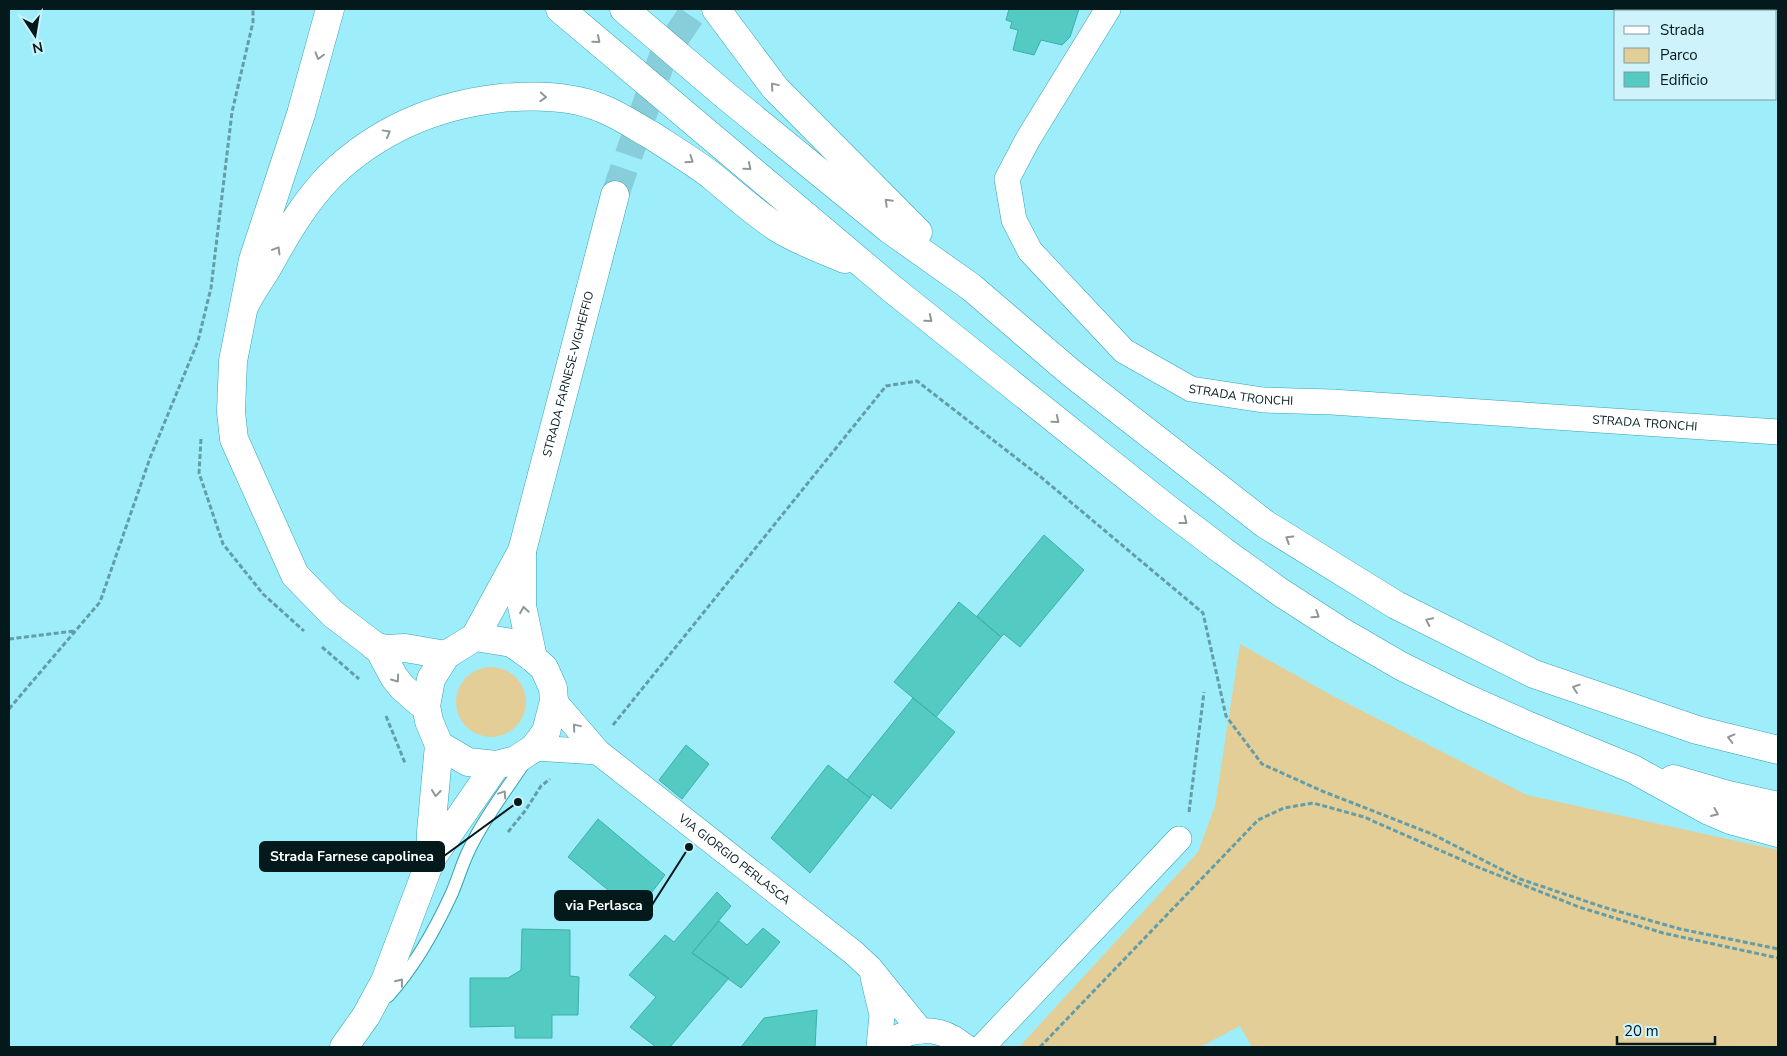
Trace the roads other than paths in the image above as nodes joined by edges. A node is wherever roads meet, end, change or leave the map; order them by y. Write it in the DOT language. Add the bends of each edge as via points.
graph roads {
  1 [pos="330,9"];
  2 [pos="560,9"];
  3 [pos="624,9"];
  4 [pos="716,9"];
  5 [pos="1108,9"];
  6 [pos="615,195"];
  7 [pos="971,287"];
  8 [pos="891,288"];
  9 [pos="244,307"];
  10 [pos="1778,432"];
  11 [pos="522,551"];
  12 [pos="475,637"];
  13 [pos="374,646"];
  14 [pos="446,655"];
  15 [pos="533,658"];
  16 [pos="554,701"];
  17 [pos="426,706"];
  18 [pos="439,745"];
  19 [pos="534,748"];
  20 [pos="1778,750"];
  21 [pos="598,752"];
  22 [pos="1593,753"];
  23 [pos="496,765"];
  24 [pos="1778,806"];
  25 [pos="1778,833"];
  26 [pos="1179,838"];
  27 [pos="430,859"];
  28 [pos="870,968"];
  29 [pos="366,1016"];
  30 [pos="921,1031"];
  31 [pos="344,1047"];
  32 [pos="879,1047"];
  33 [pos="886,1047"];
  34 [pos="966,1047"];
  35 [pos="982,1047"];
  1 -- 9 [label="main road, one-way" via="291,148 258,243"];
  2 -- 8 [label="main road, one-way"];
  3 -- 7 [label="main road" via="889,229"];
  7 -- 4 [label="main road, one-way" via="775,88"];
  5 -- 10 [label="street, STRADA TRONCHI" via="1006,179 1014,220 1030,251 1124,351 1191,389 1263,400"];
  6 -- 11 [label="main road, STRADA FARNESE-VIGHEFFIO"];
  20 -- 7 [label="main road, one-way" via="1697,730 1534,674 1396,605 1265,524 1070,372"];
  9 -- 8 [label="main road, one-way" via="305,208 330,176 352,156 402,125 436,112 485,100 538,96 581,102 619,116 692,162 777,227 860,266"];
  8 -- 22 [label="main road, one-way" via="1172,512 1280,592 1402,666"];
  9 -- 13 [label="main road" via="231,379 234,439 295,575 333,614"];
  11 -- 12 [label="main road, STRADA FARNESE-VIGHEFFIO"];
  15 -- 11 [label="main road, STRADA FARNESE-VIGHEFFIO, one-way" via="522,606"];
  12 -- 14 [label="main road"];
  12 -- 15 [label="main road" via="512,643"];
  13 -- 14 [label="main road"];
  13 -- 17 [label="main road, one-way" via="383,654 402,687"];
  14 -- 17 [label="main road" via="431,679"];
  15 -- 16 [label="main road" via="544,668 553,688"];
  16 -- 19 [label="main road" via="546,732"];
  21 -- 16 [label="street, VIA GIORGIO PERLASCA, one-way"];
  17 -- 18 [label="main road"];
  18 -- 23 [label="main road" via="468,762"];
  18 -- 27 [label="main road, one-way"];
  19 -- 21 [label="street"];
  19 -- 23 [label="main road" via="516,760"];
  29 -- 19 [label="lane, one-way" via="402,981 421,951 480,828"];
  21 -- 28 [label="street, VIA GIORGIO PERLASCA"];
  22 -- 24 [label="main road" via="1668,778"];
  22 -- 25 [label="main road, one-way" via="1633,768 1716,814"];
  23 -- 27 [label="main road"];
  26 -- 35 [label="street"];
  27 -- 29 [label="main road" via="394,960"];
  28 -- 30 [label="street, VIA GIORGIO PERLASCA"];
  28 -- 32 [label="street" via="882,1015"];
  29 -- 31 [label="main road"];
  30 -- 33 [label="street" via="904,1034"];
  30 -- 34 [label="street" via="945,1034"];
}
